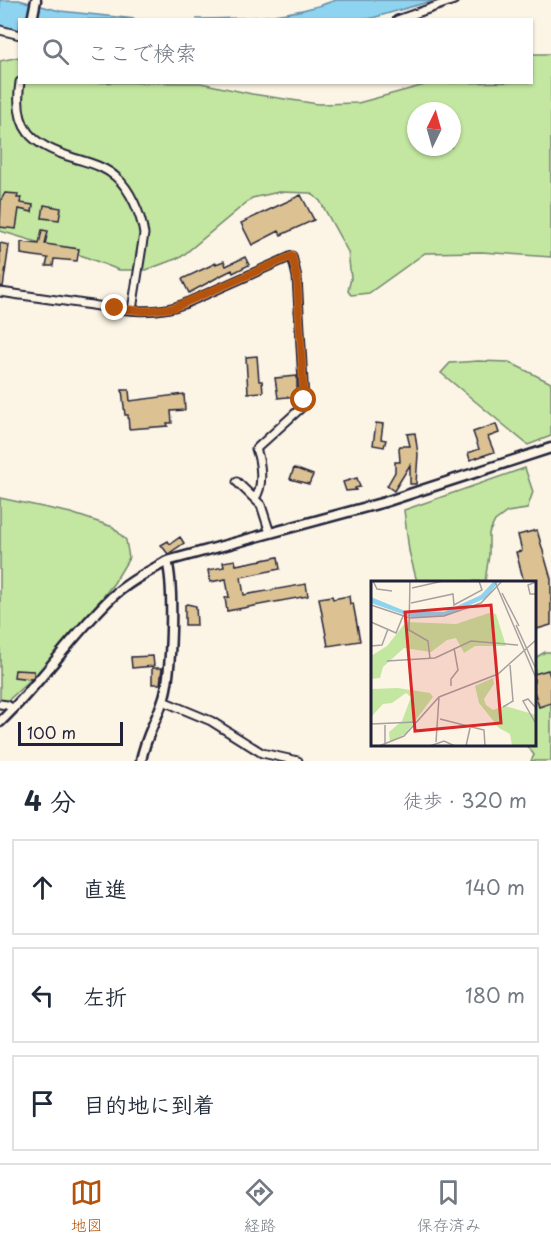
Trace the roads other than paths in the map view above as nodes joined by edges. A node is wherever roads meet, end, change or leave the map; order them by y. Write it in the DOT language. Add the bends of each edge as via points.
graph roads {
  1 [pos="36,0"];
  2 [pos="454,0"];
  3 [pos="32,18"];
  4 [pos="403,18"];
  5 [pos="0,30"];
  6 [pos="18,34"];
  7 [pos="20,84"];
  8 [pos="0,292"];
  9 [pos="132,310"];
  10 [pos="551,448"];
  11 [pos="237,482"];
  12 [pos="255,498"];
  13 [pos="270,533"];
  14 [pos="167,561"];
  15 [pos="163,702"];
  16 [pos="0,704"];
  17 [pos="13,709"];
  18 [pos="0,722"];
  19 [pos="141,761"];
  20 [pos="298,761"];
  1 -- 3 [label="street"];
  2 -- 4 [label="street"];
  5 -- 6 [label="street"];
  7 -- 9 [label="street" via="19,117 32,137 48,148 107,170 129,194 144,234"];
  8 -- 9 [label="street"];
  9 -- 12 [label="street" via="173,308 292,256 297,277 304,400 298,411 256,449 260,484"];
  10 -- 13 [label="street" via="385,502"];
  11 -- 12 [label="street"];
  12 -- 13 [label="street" via="263,509"];
  13 -- 14 [label="street"];
  14 -- 15 [label="street" via="171,619"];
  14 -- 17 [label="street" via="113,596"];
  15 -- 19 [label="street" via="145,741"];
  15 -- 20 [label="street" via="211,721 262,753"];
  16 -- 17 [label="street"];
  17 -- 18 [label="street"];
}
